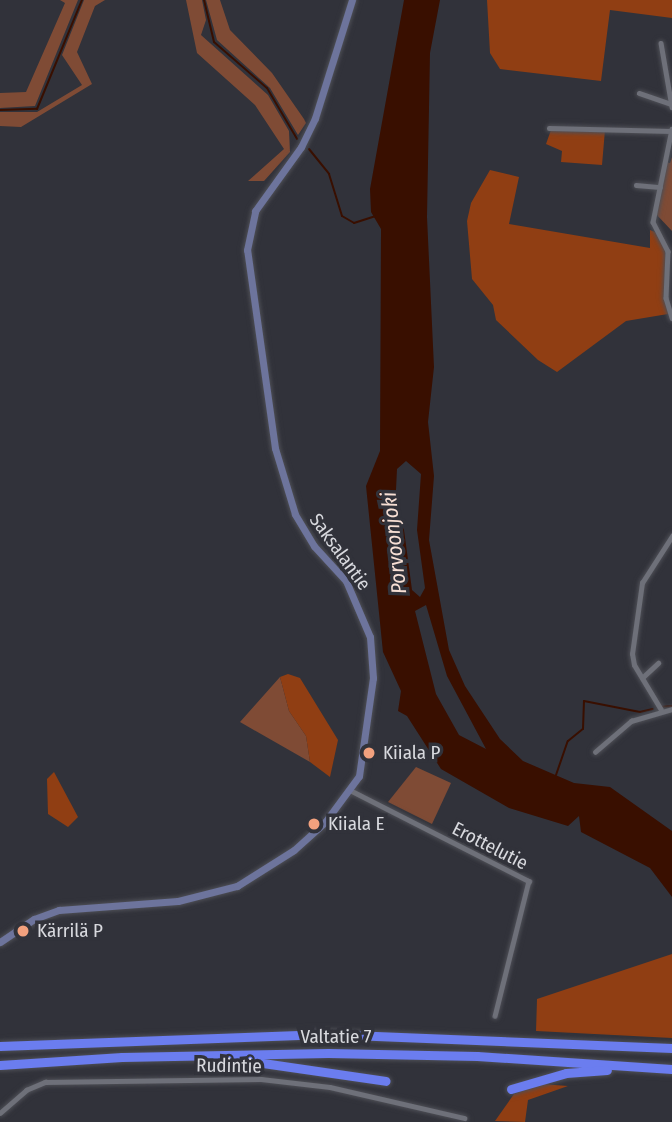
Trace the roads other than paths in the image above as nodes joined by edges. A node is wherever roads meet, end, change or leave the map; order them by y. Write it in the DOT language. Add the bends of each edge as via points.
graph roads {
  1 [pos="352,0"];
  2 [pos="662,43"];
  3 [pos="639,93"];
  4 [pos="672,105"];
  5 [pos="549,128"];
  6 [pos="672,130"];
  7 [pos="636,185"];
  8 [pos="660,187"];
  9 [pos="672,318"];
  10 [pos="672,536"];
  11 [pos="658,663"];
  12 [pos="642,678"];
  13 [pos="672,709"];
  14 [pos="662,710"];
  15 [pos="595,752"];
  16 [pos="352,791"];
  17 [pos="0,942"];
  18 [pos="495,1016"];
  19 [pos="0,1046"];
  20 [pos="672,1048"];
  21 [pos="160,1057"];
  22 [pos="0,1065"];
  23 [pos="670,1069"];
  24 [pos="386,1082"];
  25 [pos="511,1089"];
  26 [pos="0,1113"];
  27 [pos="464,1118"];
  1 -- 16 [label="street, Saksalantie" via="315,118 301,147 255,211 247,250 275,448 295,514 314,546 345,581 370,637 373,678 369,715 363,763"];
  2 -- 4 [label="street"];
  3 -- 4 [label="street"];
  5 -- 6 [label="street"];
  6 -- 8 [label="street"];
  7 -- 8 [label="street"];
  8 -- 9 [label="street" via="653,222 668,251 666,299"];
  10 -- 12 [label="street" via="640,591 632,654"];
  11 -- 12 [label="street"];
  12 -- 14 [label="street"];
  13 -- 14 [label="street"];
  14 -- 15 [label="street" via="631,720"];
  16 -- 17 [label="street, Saksalantie" via="294,850 237,886 178,901 59,910 34,919"];
  16 -- 18 [label="street, Erottelutie" via="529,881"];
  19 -- 20 [label="highway, Valtatie 7" via="326,1034"];
  21 -- 22 [label="highway, Valtatie 7"];
  21 -- 23 [label="highway, Valtatie 7" via="477,1056"];
  21 -- 24 [label="highway" via="295,1064"];
  23 -- 25 [label="highway" via="583,1070"];
  26 -- 27 [label="street, Rudintie" via="26,1090 45,1082 261,1079 330,1087"];
}
